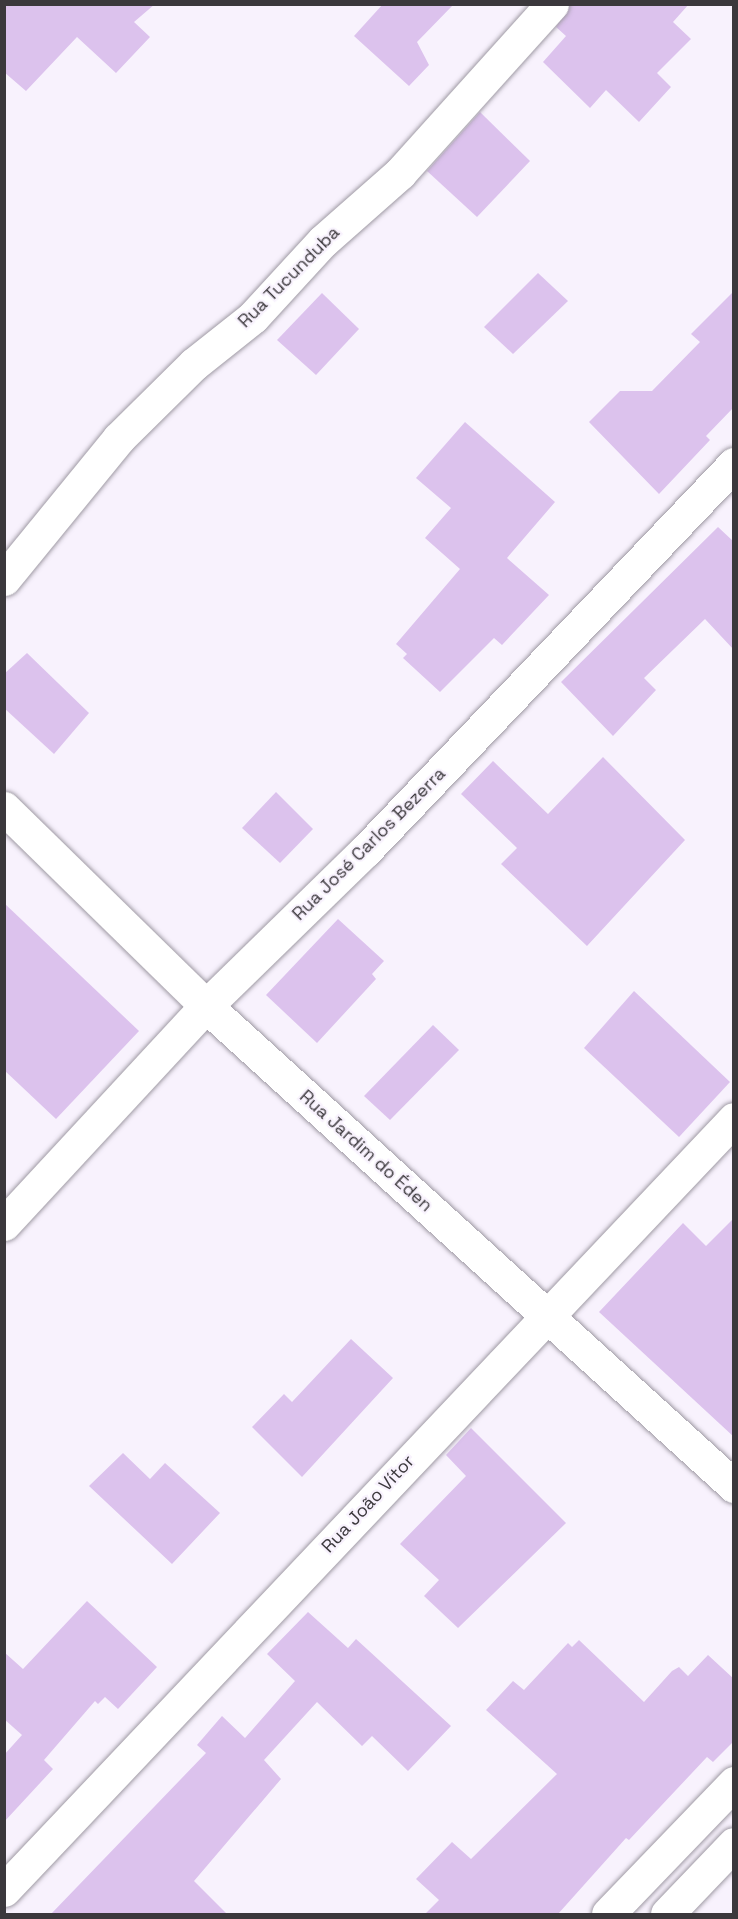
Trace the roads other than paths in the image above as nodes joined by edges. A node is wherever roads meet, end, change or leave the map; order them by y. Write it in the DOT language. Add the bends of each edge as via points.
graph roads {
  1 [pos="552,4"];
  2 [pos="734,464"];
  3 [pos="4,579"];
  4 [pos="4,808"];
  5 [pos="206,1006"];
  6 [pos="734,1119"];
  7 [pos="4,1224"];
  8 [pos="546,1315"];
  9 [pos="734,1486"];
  10 [pos="734,1783"];
  11 [pos="734,1844"];
  12 [pos="4,1890"];
  13 [pos="608,1914"];
  14 [pos="667,1914"];
  1 -- 3 [label="street, Rua Tucunduba" via="400,173 323,241 253,317 194,364 118,439"];
  2 -- 5 [label="street, Rua José Carlos Bezerra" via="365,851"];
  4 -- 5 [label="street, Rua Jardim do Éden"];
  5 -- 7 [label="street, Rua José Carlos Bezerra"];
  5 -- 8 [label="street, Rua Jardim do Éden"];
  6 -- 8 [label="street, Rua João Vítor"];
  8 -- 9 [label="street, Rua Jardim do Éden"];
  8 -- 12 [label="street, Rua João Vítor"];
  10 -- 13 [label="street"];
  11 -- 14 [label="street"];
}
